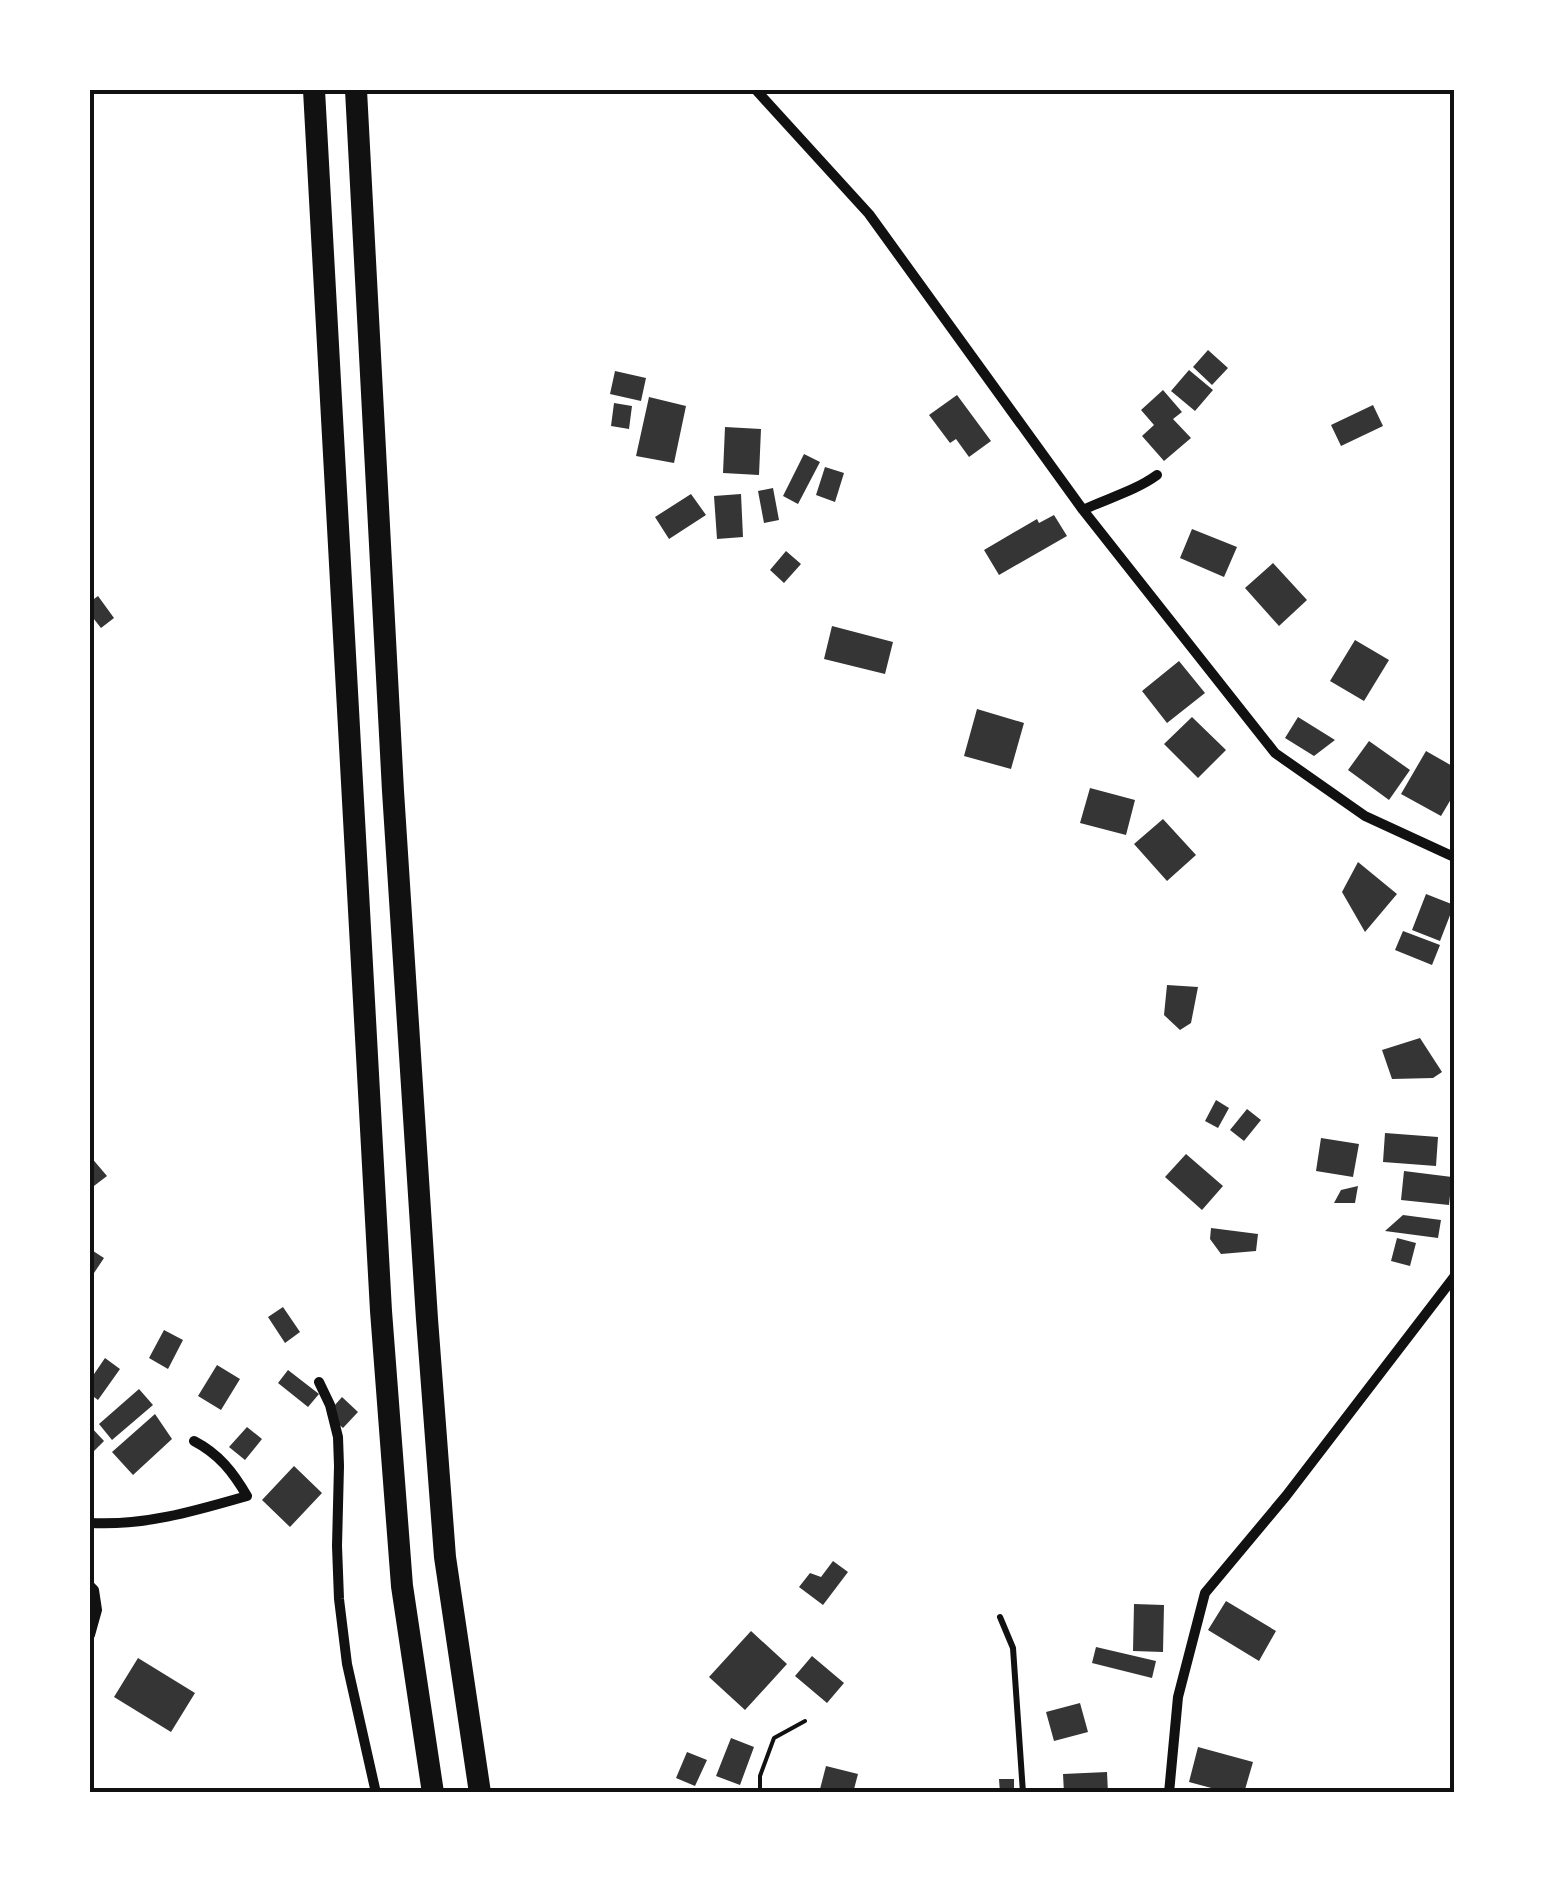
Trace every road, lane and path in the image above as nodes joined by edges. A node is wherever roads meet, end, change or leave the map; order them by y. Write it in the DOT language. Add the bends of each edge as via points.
graph roads {
  1 [pos="314,90"];
  2 [pos="356,90"];
  3 [pos="756,90"];
  4 [pos="1156,475"];
  5 [pos="1083,510"];
  6 [pos="1454,857"];
  7 [pos="1454,1277"];
  8 [pos="319,1382"];
  9 [pos="194,1441"];
  10 [pos="90,1523"];
  11 [pos="90,1586"];
  12 [pos="1000,1617"];
  13 [pos="90,1635"];
  14 [pos="804,1721"];
  15 [pos="376,1793"];
  16 [pos="434,1793"];
  17 [pos="480,1793"];
  18 [pos="760,1793"];
  19 [pos="1023,1793"];
  20 [pos="1169,1793"];
  1 -- 16 [label="highway" via="388,1410 402,1586"];
  2 -- 17 [label="highway" via="434,1407 445,1557"];
  3 -- 5 [label="street" via="870,214"];
  4 -- 5 [label="street"];
  5 -- 6 [label="street" via="1275,753 1365,816"];
  7 -- 20 [label="street" via="1205,1593 1178,1697"];
  8 -- 15 [label="street" via="338,1437 347,1664"];
  9 -- 10 [label="street" via="232,1472 248,1496 174,1517"];
  11 -- 13 [label="street" via="96,1610"];
  12 -- 19 [label="lane" via="1013,1648"];
  14 -- 18 [label="path" via="774,1738"];
}
